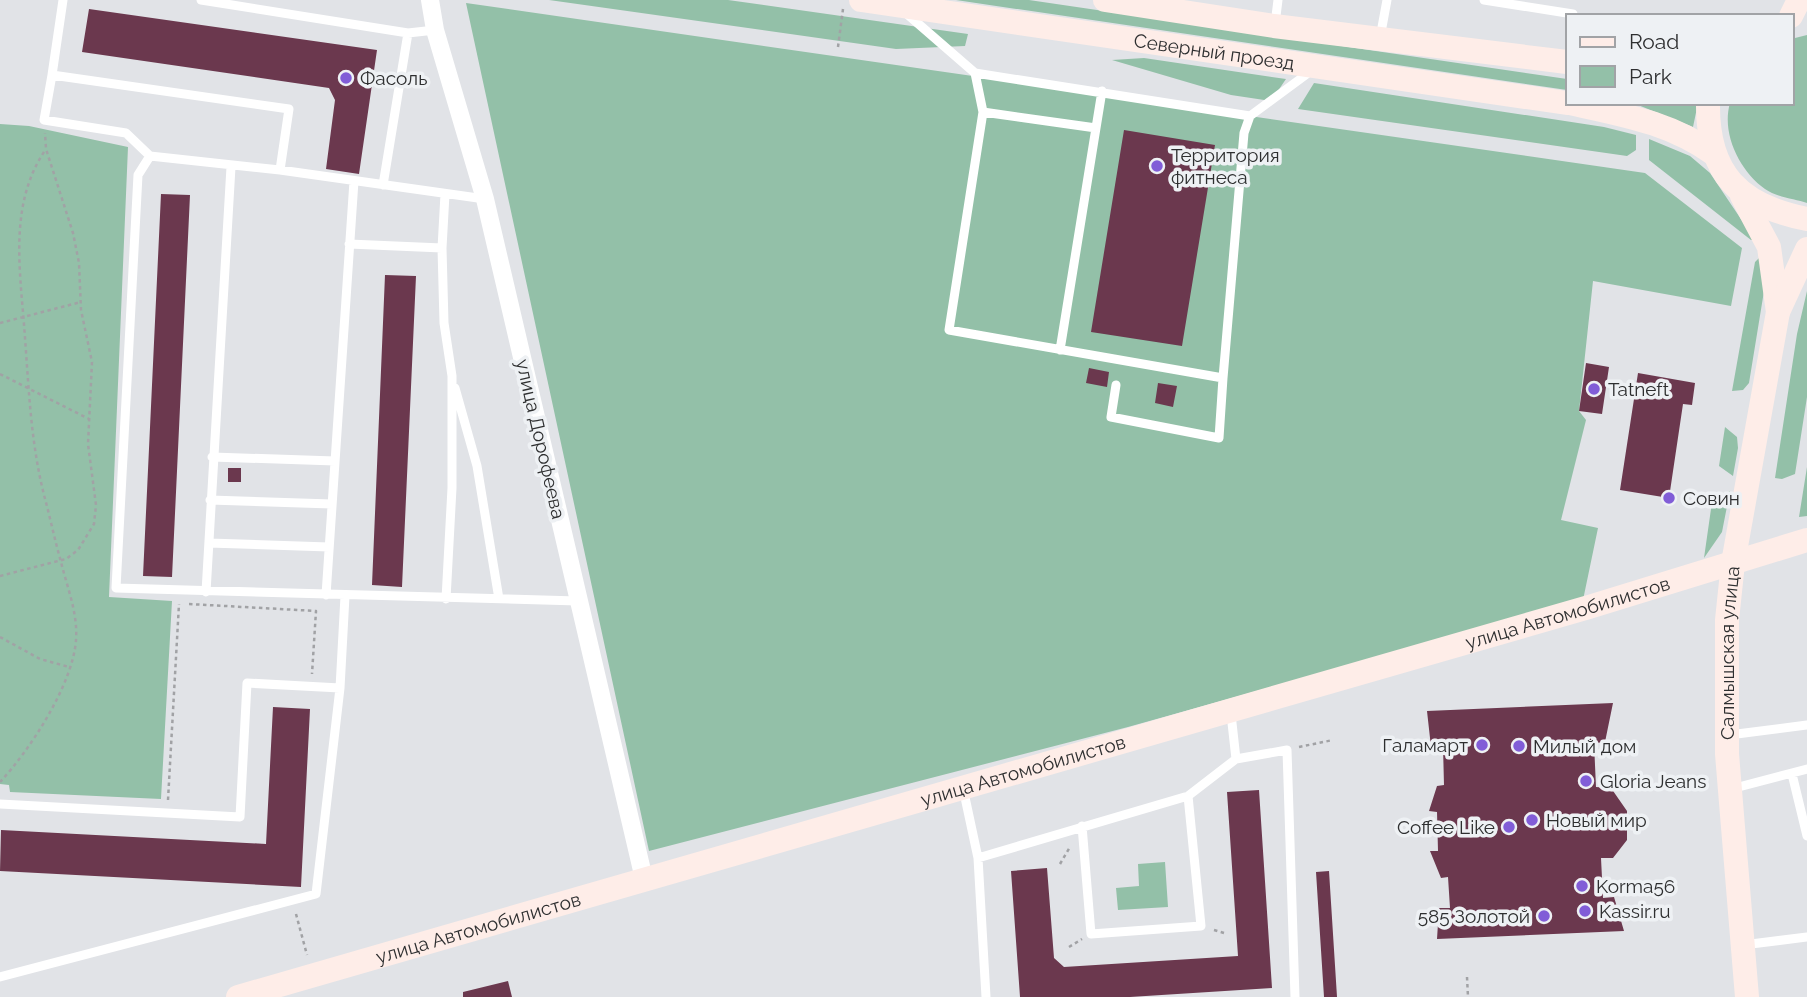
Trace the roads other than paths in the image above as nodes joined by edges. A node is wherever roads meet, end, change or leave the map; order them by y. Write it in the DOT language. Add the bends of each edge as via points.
graph roads {
  1 [pos="63,0"];
  2 [pos="201,0"];
  3 [pos="430,0"];
  4 [pos="1105,0"];
  5 [pos="1278,0"];
  6 [pos="1387,0"];
  7 [pos="1484,0"];
  8 [pos="852,4"];
  9 [pos="896,5"];
  10 [pos="1573,14"];
  11 [pos="1274,26"];
  12 [pos="435,30"];
  13 [pos="408,33"];
  14 [pos="1380,40"];
  15 [pos="1566,62"];
  16 [pos="1318,66"];
  17 [pos="975,73"];
  18 [pos="52,75"];
  19 [pos="1101,91"];
  20 [pos="1566,103"];
  21 [pos="1578,105"];
  22 [pos="1709,105"];
  23 [pos="983,112"];
  24 [pos="1250,117"];
  25 [pos="1096,128"];
  26 [pos="1714,154"];
  27 [pos="150,156"];
  28 [pos="231,167"];
  29 [pos="280,170"];
  30 [pos="354,181"];
  31 [pos="383,185"];
  32 [pos="1740,192"];
  33 [pos="445,194"];
  34 [pos="485,199"];
  35 [pos="1807,219"];
  36 [pos="349,244"];
  37 [pos="442,248"];
  38 [pos="1807,249"];
  39 [pos="1778,312"];
  40 [pos="1060,350"];
  41 [pos="452,376"];
  42 [pos="1223,378"];
  43 [pos="1116,385"];
  44 [pos="212,457"];
  45 [pos="335,461"];
  46 [pos="211,500"];
  47 [pos="332,504"];
  48 [pos="1807,540"];
  49 [pos="209,543"];
  50 [pos="329,547"];
  51 [pos="1733,563"];
  52 [pos="206,592"];
  53 [pos="326,595"];
  54 [pos="345,596"];
  55 [pos="499,599"];
  56 [pos="446,600"];
  57 [pos="578,601"];
  58 [pos="340,688"];
  59 [pos="1230,708"];
  60 [pos="1807,725"];
  61 [pos="1727,735"];
  62 [pos="1236,759"];
  63 [pos="1807,769"];
  64 [pos="1792,774"];
  65 [pos="962,787"];
  66 [pos="1729,789"];
  67 [pos="1188,796"];
  68 [pos="0,804"];
  69 [pos="1082,826"];
  70 [pos="1807,836"];
  71 [pos="978,858"];
  72 [pos="644,879"];
  73 [pos="1807,937"];
  74 [pos="1743,945"];
  75 [pos="0,976"];
  76 [pos="238,997"];
  77 [pos="986,997"];
  78 [pos="1295,997"];
  79 [pos="1747,997"];
  1 -- 18 [label="lane"];
  2 -- 13 [label="lane"];
  3 -- 12 [label="street, улица Дорофеева"];
  4 -- 11 [label="main road, Северный проезд"];
  5 -- 11 [label="lane"];
  6 -- 14 [label="lane"];
  7 -- 10 [label="lane"];
  8 -- 9 [label="main road, Северный проезд"];
  9 -- 16 [label="main road, Северный проезд"];
  9 -- 17 [label="lane"];
  11 -- 14 [label="main road, Северный проезд"];
  12 -- 13 [label="lane"];
  12 -- 34 [label="street, улица Дорофеева"];
  13 -- 31 [label="lane"];
  14 -- 15 [label="main road, Северный проезд"];
  16 -- 20 [label="main road, Северный проезд"];
  16 -- 24 [label="lane"];
  17 -- 19 [label="lane"];
  17 -- 23 [label="lane"];
  18 -- 27 [label="lane" via="44,120 125,133"];
  18 -- 29 [label="lane" via="289,109"];
  19 -- 24 [label="lane"];
  19 -- 25 [label="lane"];
  21 -- 26 [label="main road, Северный проезд" via="1643,119 1687,135"];
  22 -- 26 [label="main road"];
  23 -- 25 [label="lane"];
  23 -- 40 [label="lane" via="949,330"];
  24 -- 42 [label="lane" via="1244,133"];
  25 -- 40 [label="lane"];
  26 -- 32 [label="main road"];
  27 -- 28 [label="lane"];
  27 -- 52 [label="lane" via="138,174 116,588"];
  28 -- 29 [label="lane"];
  28 -- 44 [label="lane"];
  29 -- 30 [label="lane"];
  30 -- 31 [label="lane"];
  30 -- 36 [label="lane"];
  31 -- 33 [label="lane"];
  32 -- 35 [label="main road" via="1772,212"];
  32 -- 39 [label="main road" via="1769,247"];
  33 -- 34 [label="lane"];
  33 -- 37 [label="lane"];
  34 -- 57 [label="street, улица Дорофеева"];
  36 -- 37 [label="lane"];
  36 -- 45 [label="lane"];
  37 -- 41 [label="lane" via="444,323"];
  38 -- 39 [label="main road"];
  39 -- 51 [label="main road, Салмышская улица"];
  40 -- 42 [label="lane"];
  41 -- 55 [label="lane" via="477,466"];
  41 -- 56 [label="lane"];
  42 -- 43 [label="lane" via="1219,438 1111,417"];
  44 -- 45 [label="lane"];
  44 -- 46 [label="lane"];
  45 -- 47 [label="lane"];
  46 -- 47 [label="lane"];
  46 -- 49 [label="lane"];
  47 -- 50 [label="lane"];
  48 -- 51 [label="main road, улица Автомобилистов"];
  49 -- 50 [label="lane"];
  49 -- 52 [label="lane"];
  50 -- 53 [label="lane"];
  51 -- 59 [label="main road, улица Автомобилистов"];
  51 -- 61 [label="main road, Салмышская улица" via="1727,620"];
  52 -- 53 [label="lane"];
  53 -- 54 [label="lane"];
  54 -- 56 [label="lane"];
  54 -- 58 [label="lane"];
  55 -- 56 [label="lane"];
  55 -- 57 [label="lane"];
  57 -- 72 [label="street, улица Дорофеева"];
  58 -- 68 [label="lane" via="247,683 240,817"];
  58 -- 75 [label="lane" via="316,894"];
  59 -- 62 [label="lane"];
  59 -- 65 [label="main road, улица Автомобилистов"];
  60 -- 61 [label="lane"];
  61 -- 66 [label="main road, Салмышская улица"];
  62 -- 67 [label="lane"];
  62 -- 78 [label="lane" via="1287,750"];
  63 -- 64 [label="lane"];
  64 -- 66 [label="lane"];
  64 -- 70 [label="lane"];
  65 -- 71 [label="lane"];
  65 -- 72 [label="main road, улица Автомобилистов"];
  66 -- 74 [label="main road, Салмышская улица"];
  67 -- 69 [label="lane"];
  67 -- 69 [label="lane" via="1201,926 1091,934"];
  69 -- 71 [label="lane"];
  71 -- 77 [label="lane"];
  72 -- 76 [label="main road, улица Автомобилистов"];
  73 -- 74 [label="lane"];
  74 -- 79 [label="main road, Салмышская улица"];
}
